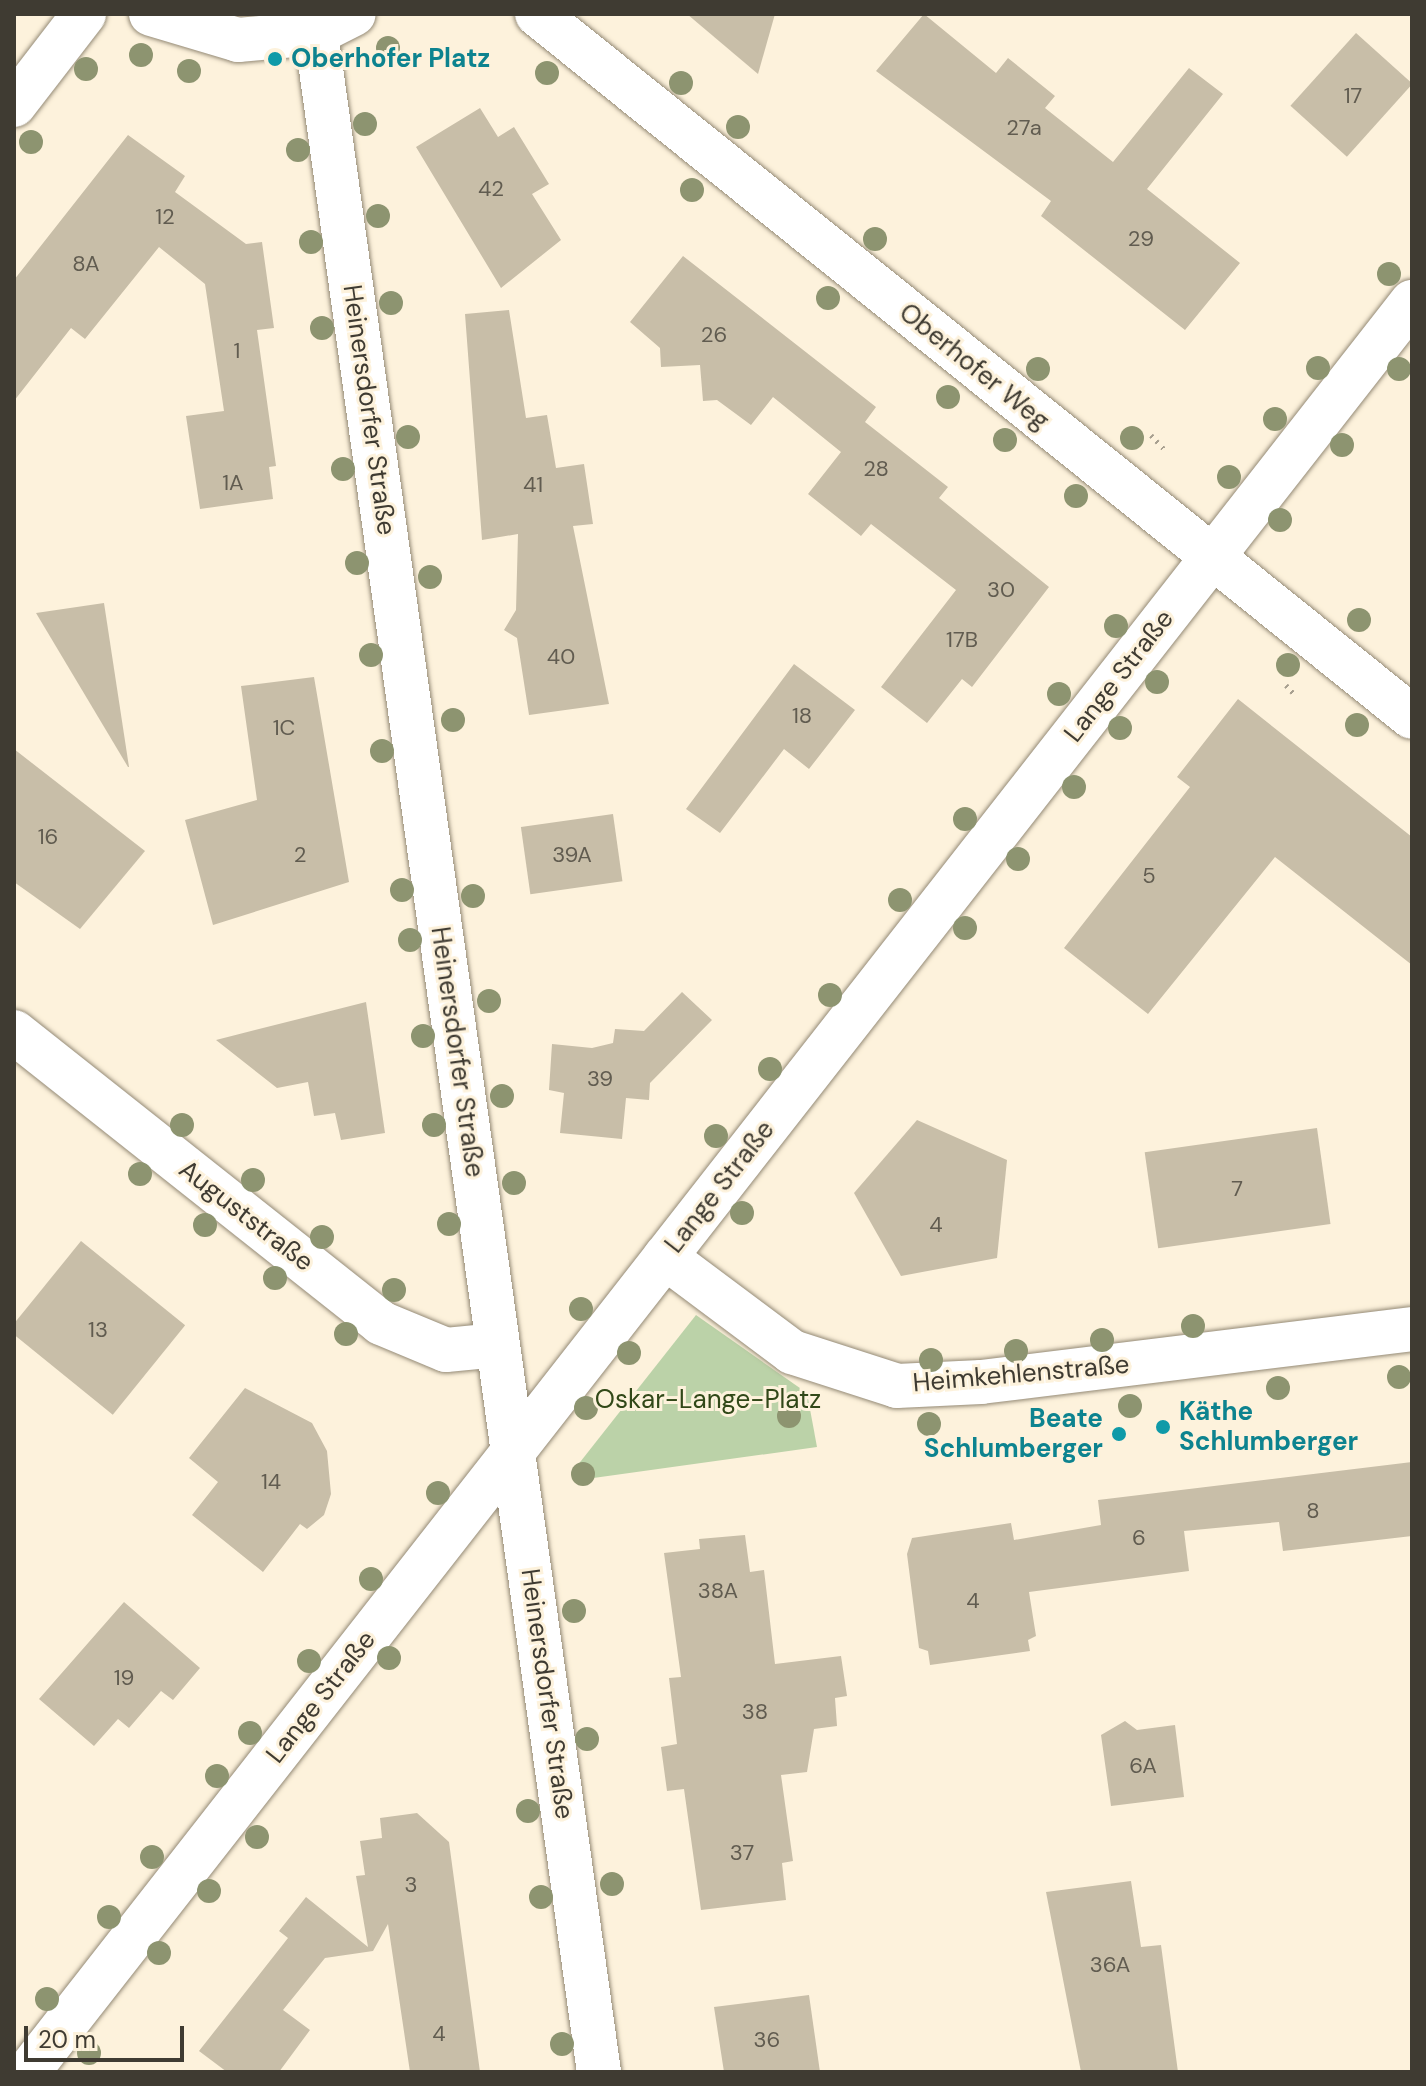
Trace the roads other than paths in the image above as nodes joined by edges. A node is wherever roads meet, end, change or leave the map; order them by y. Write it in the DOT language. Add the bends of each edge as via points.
graph roads {
  1 [pos="84,14"];
  2 [pos="151,14"];
  3 [pos="537,14"];
  4 [pos="335,23"];
  5 [pos="14,105"];
  6 [pos="1412,302"];
  7 [pos="1211,559"];
  8 [pos="1412,717"];
  9 [pos="14,1032"];
  10 [pos="665,1257"];
  11 [pos="1412,1329"];
  12 [pos="498,1345"];
  13 [pos="513,1450"];
  14 [pos="28,2072"];
  15 [pos="599,2072"];
  1 -- 5 [label="street"];
  2 -- 4 [label="street" via="238,40"];
  3 -- 7 [label="street, Oberhofer Weg"];
  4 -- 12 [label="street, Heinersdorfer Straße"];
  6 -- 7 [label="street, Lange Straße"];
  7 -- 8 [label="street, Oberhofer Weg"];
  7 -- 10 [label="street, Lange Straße"];
  9 -- 12 [label="street, Auguststraße" via="381,1323 446,1350"];
  10 -- 11 [label="street, Heimkehlenstraße" via="792,1352 897,1386 981,1382"];
  10 -- 13 [label="street, Lange Straße"];
  12 -- 13 [label="street, Heinersdorfer Straße"];
  13 -- 14 [label="street, Lange Straße"];
  13 -- 15 [label="street, Heinersdorfer Straße"];
}
